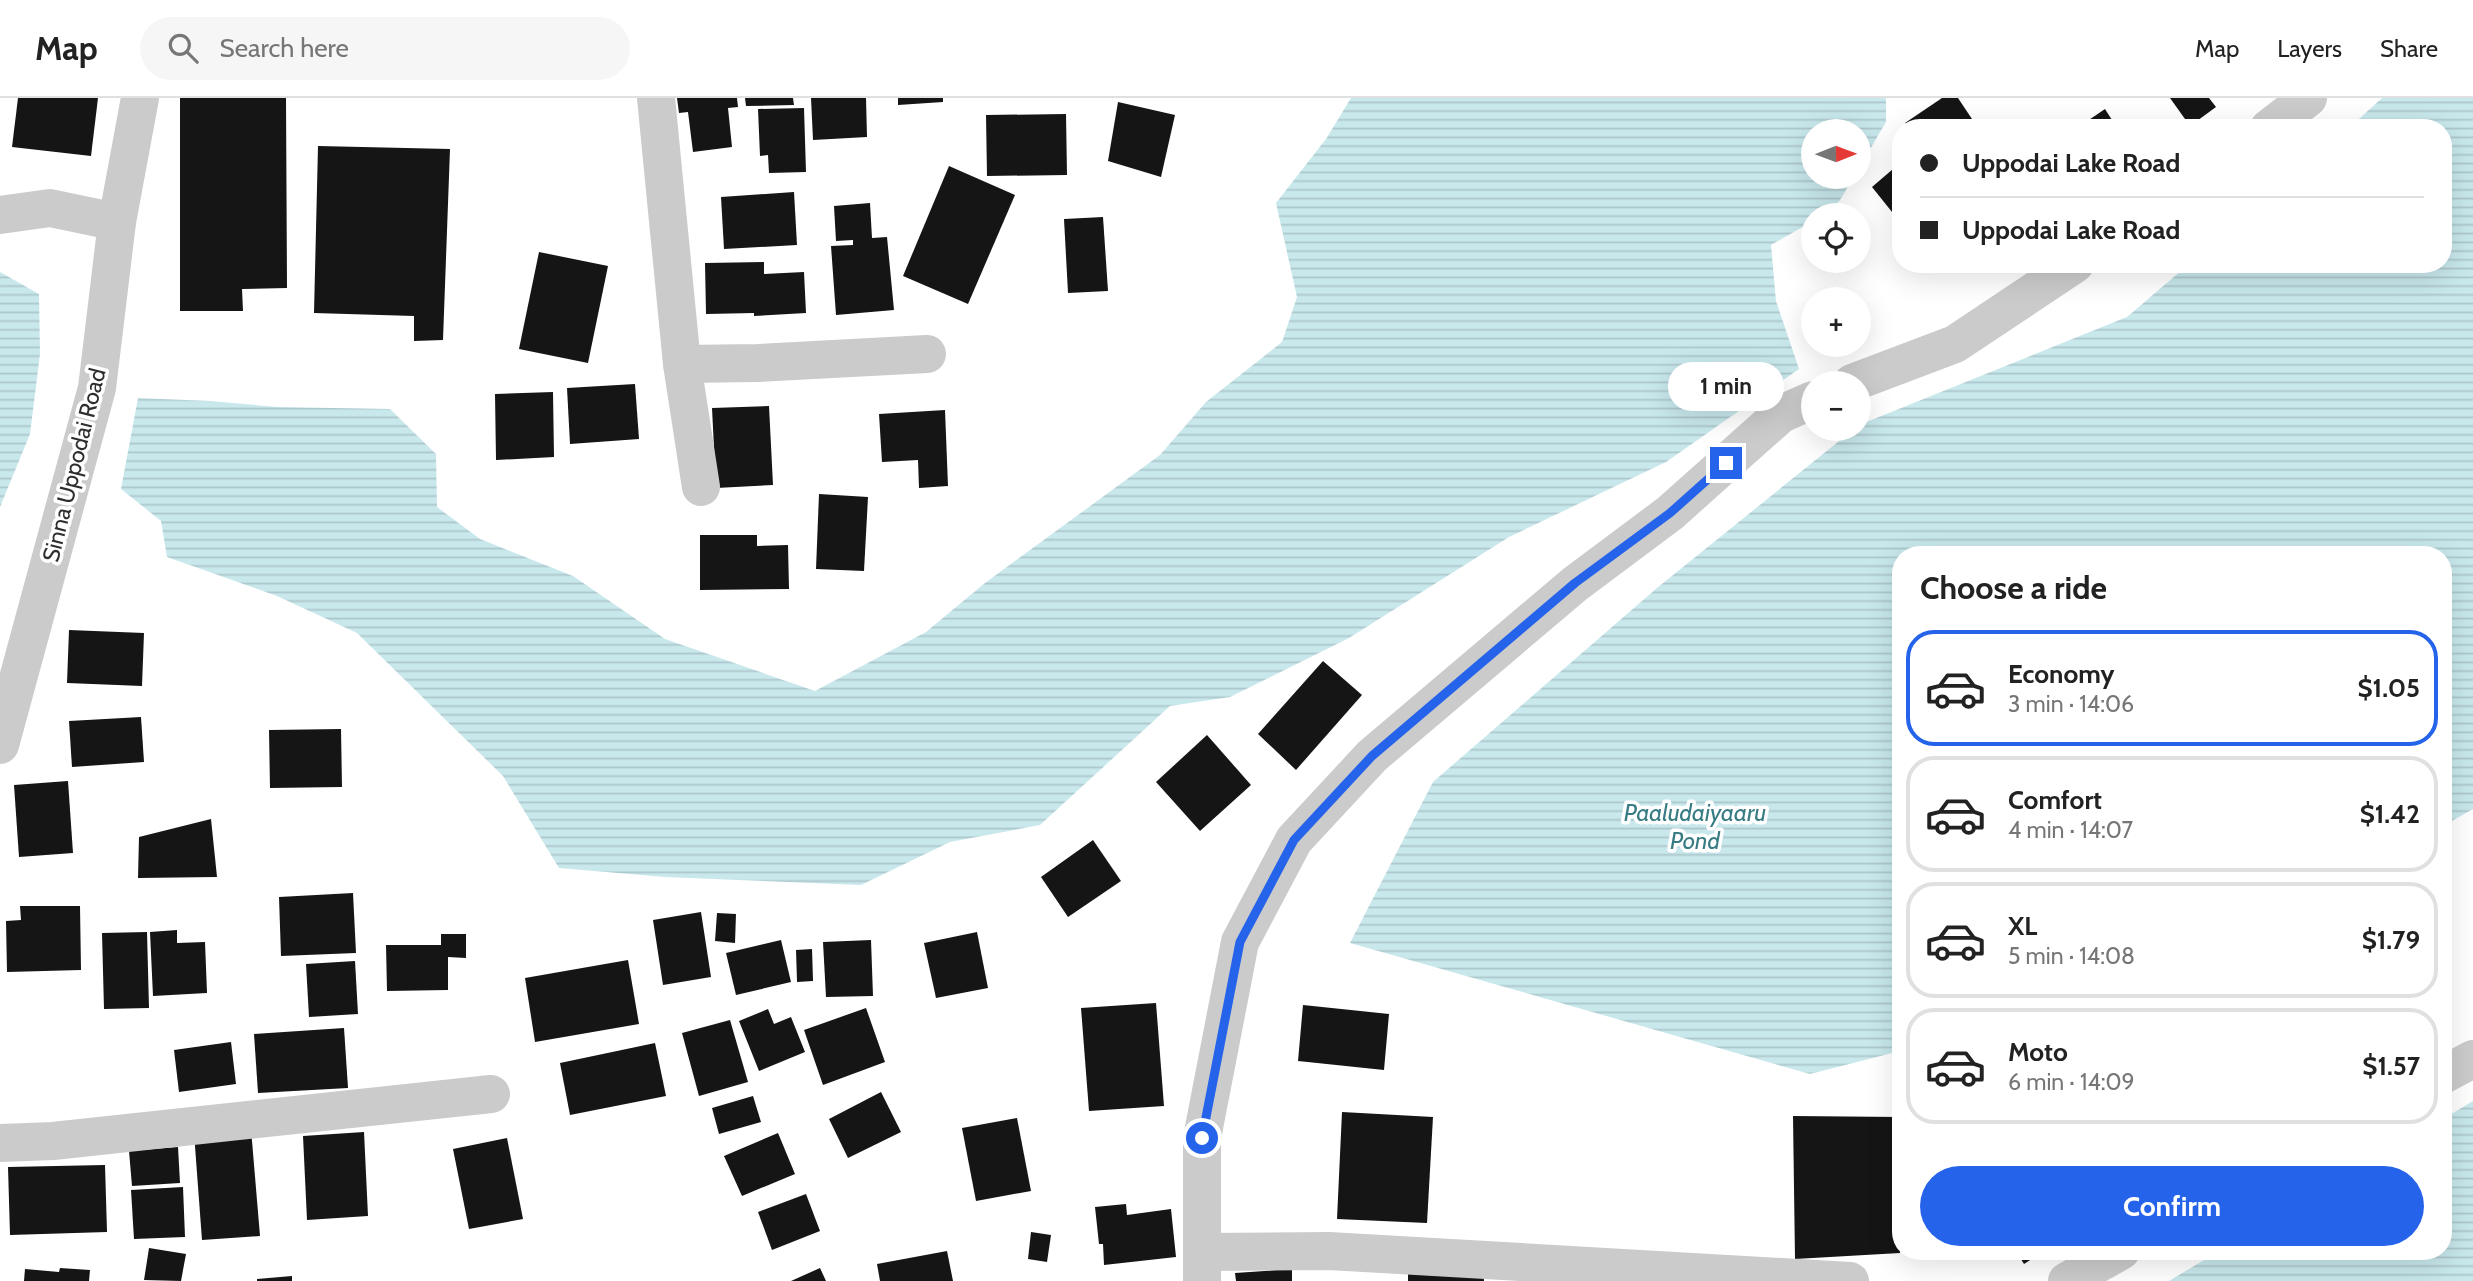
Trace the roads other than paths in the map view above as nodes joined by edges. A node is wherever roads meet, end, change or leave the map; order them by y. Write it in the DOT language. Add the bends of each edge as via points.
graph roads {
  1 [pos="140,98"];
  2 [pos="656,98"];
  3 [pos="2308,98"];
  4 [pos="2281,119"];
  5 [pos="0,215"];
  6 [pos="117,222"];
  7 [pos="2062,273"];
  8 [pos="927,354"];
  9 [pos="682,364"];
  10 [pos="1871,376"];
  11 [pos="1801,405"];
  12 [pos="701,486"];
  13 [pos="0,744"];
  14 [pos="2473,1059"];
  15 [pos="2452,1070"];
  16 [pos="491,1094"];
  17 [pos="0,1143"];
  18 [pos="2105,1260"];
  19 [pos="1202,1266"];
  20 [pos="1850,1281"];
  21 [pos="2067,1281"];
  1 -- 6 [label="street, Sinna Uppodai Road"];
  2 -- 9 [label="street"];
  3 -- 4 [label="street"];
  5 -- 6 [label="street" via="50,208"];
  6 -- 13 [label="street, Sinna Uppodai Road" via="97,388"];
  7 -- 10 [label="street" via="1955,344"];
  8 -- 9 [label="street"];
  9 -- 12 [label="street"];
  11 -- 19 [label="street" via="1781,414 1670,513 1575,583 1372,756 1294,840 1240,942 1202,1138"];
  14 -- 15 [label="street"];
  16 -- 17 [label="street" via="53,1142"];
  18 -- 21 [label="street"];
  19 -- 20 [label="street" via="1329,1251"];
}
